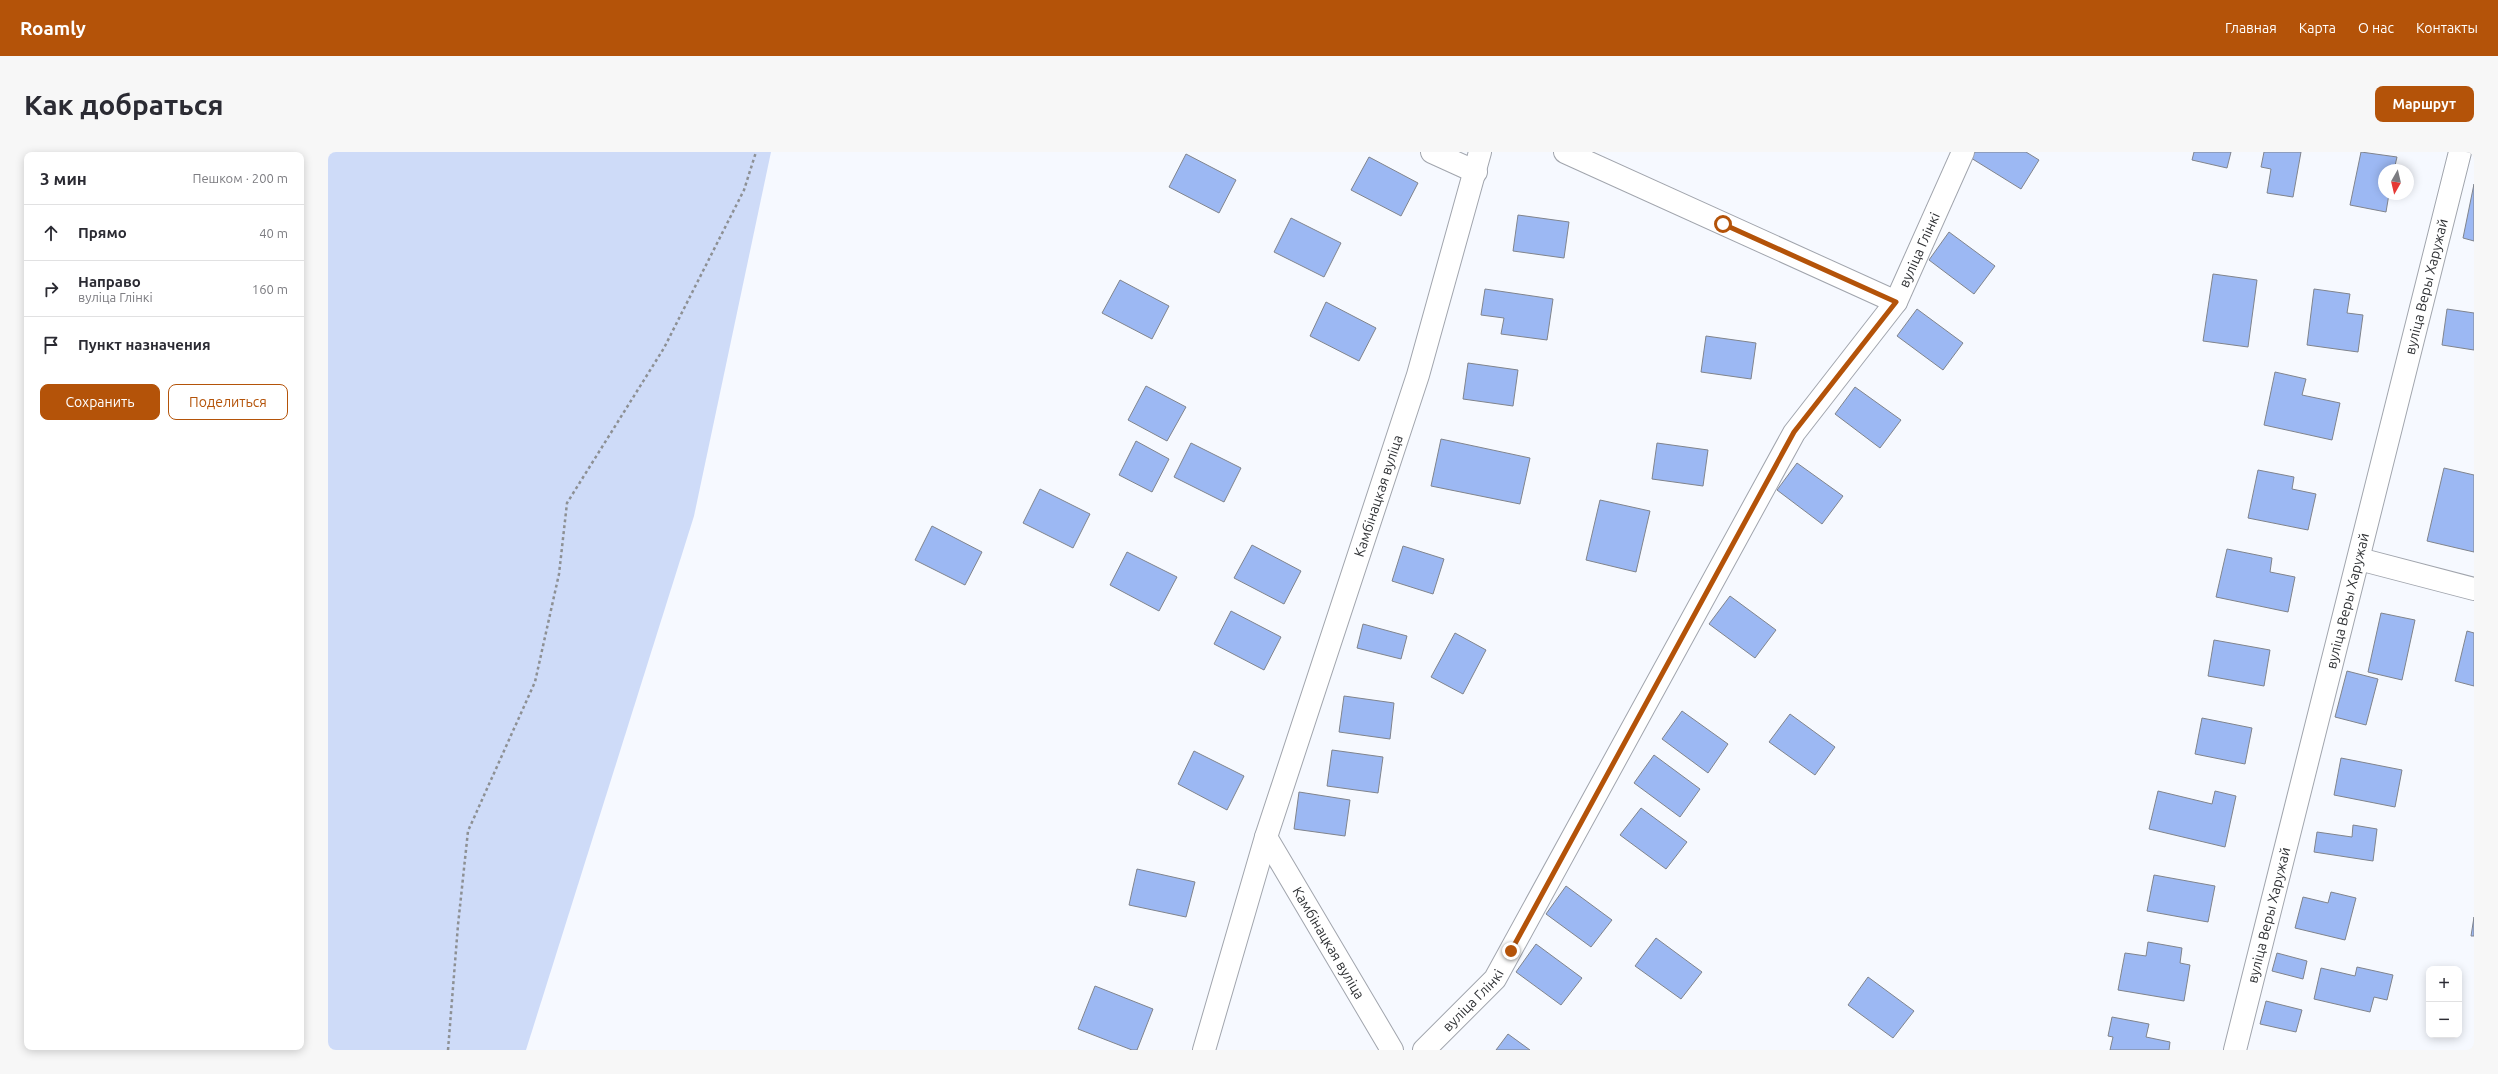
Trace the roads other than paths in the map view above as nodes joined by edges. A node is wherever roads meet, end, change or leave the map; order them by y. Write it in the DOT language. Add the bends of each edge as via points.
graph roads {
  1 [pos="1432,152"];
  2 [pos="1565,152"];
  3 [pos="1963,152"];
  4 [pos="2460,152"];
  5 [pos="1478,162"];
  6 [pos="1896,302"];
  7 [pos="2359,559"];
  8 [pos="2474,589"];
  9 [pos="1266,837"];
  10 [pos="1204,1050"];
  11 [pos="1392,1050"];
  12 [pos="1424,1050"];
  13 [pos="2235,1050"];
  1 -- 5 [label="street"];
  2 -- 6 [label="street"];
  3 -- 6 [label="street, вуліца Глінкі"];
  4 -- 7 [label="street, вуліца Веры Харужай"];
  5 -- 9 [label="street, Камбінацкая вуліца" via="1418,375"];
  6 -- 12 [label="street, вуліца Глінкі" via="1794,432 1495,979"];
  7 -- 8 [label="street"];
  7 -- 13 [label="street, вуліца Веры Харужай"];
  9 -- 10 [label="street, Камбінацкая вуліца"];
  9 -- 11 [label="street, Камбінацкая вуліца"];
}
